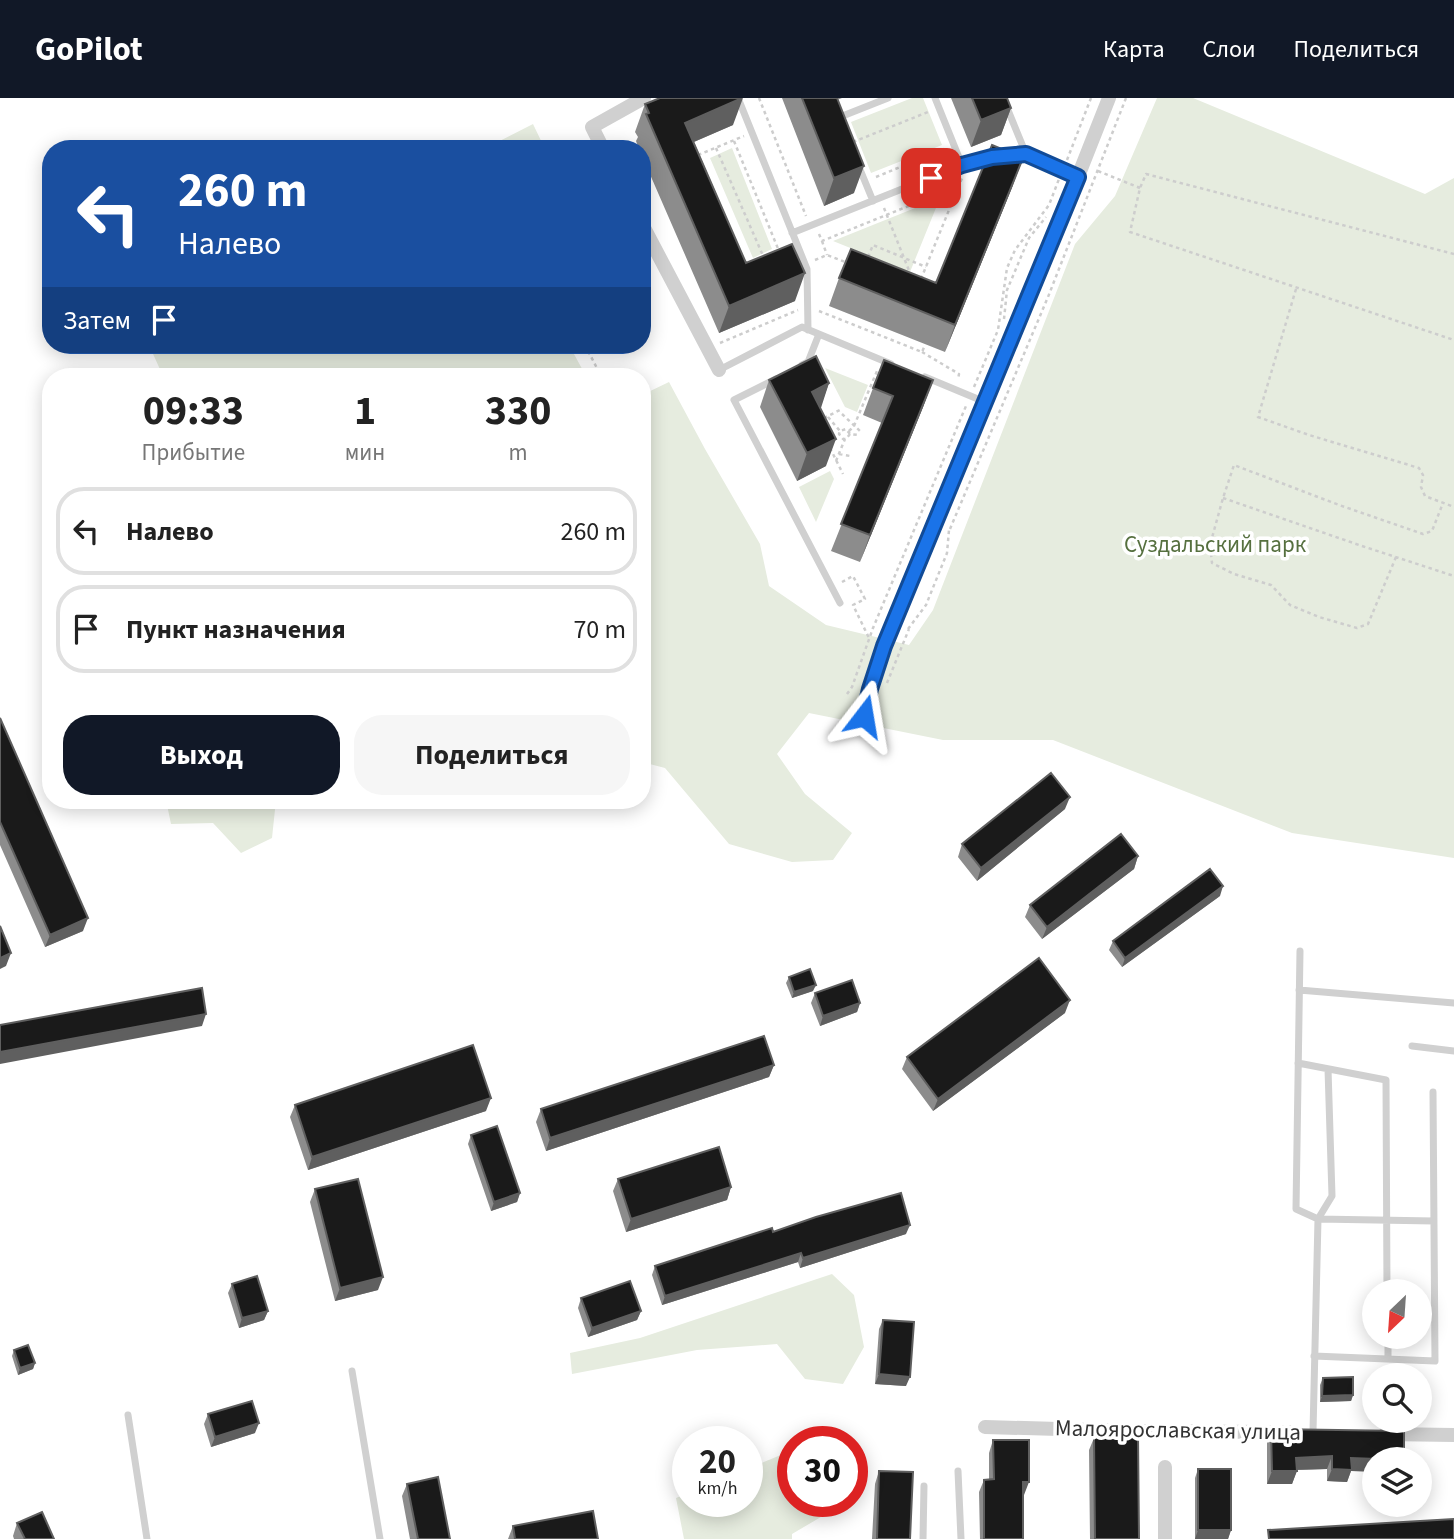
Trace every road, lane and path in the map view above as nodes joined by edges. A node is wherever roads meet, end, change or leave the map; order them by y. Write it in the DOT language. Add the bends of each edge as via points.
graph roads {
  1 [pos="644,98"];
  2 [pos="738,98"];
  3 [pos="759,98"];
  4 [pos="888,98"];
  5 [pos="935,98"];
  6 [pos="1003,98"];
  7 [pos="1109,98"];
  8 [pos="1126,98"];
  9 [pos="939,108"];
  10 [pos="843,126"];
  11 [pos="752,132"];
  12 [pos="598,140"];
  13 [pos="734,140"];
  14 [pos="850,144"];
  15 [pos="954,146"];
  16 [pos="716,148"];
  17 [pos="1026,154"];
  18 [pos="697,156"];
  19 [pos="962,165"];
  20 [pos="1098,170"];
  21 [pos="1071,174"];
  22 [pos="963,176"];
  23 [pos="865,181"];
  24 [pos="958,186"];
  25 [pos="1140,188"];
  26 [pos="876,199"];
  27 [pos="887,215"];
  28 [pos="812,225"];
  29 [pos="792,233"];
  30 [pos="651,241"];
  31 [pos="822,241"];
  32 [pos="798,247"];
  33 [pos="1454,254"];
  34 [pos="868,257"];
  35 [pos="772,258"];
  36 [pos="904,258"];
  37 [pos="851,264"];
  38 [pos="926,267"];
  39 [pos="921,278"];
  40 [pos="912,279"];
  41 [pos="1296,288"];
  42 [pos="808,306"];
  43 [pos="808,330"];
  44 [pos="819,334"];
  45 [pos="1454,340"];
  46 [pos="925,345"];
  47 [pos="708,349"];
  48 [pos="922,352"];
  49 [pos="881,359"];
  50 [pos="894,365"];
  51 [pos="796,368"];
  52 [pos="719,370"];
  53 [pos="783,375"];
  54 [pos="919,375"];
  55 [pos="957,379"];
  56 [pos="967,404"];
  57 [pos="979,404"];
  58 [pos="827,416"];
  59 [pos="816,422"];
  60 [pos="854,426"];
  61 [pos="839,432"];
  62 [pos="849,432"];
  63 [pos="832,436"];
  64 [pos="825,439"];
  65 [pos="845,439"];
  66 [pos="838,454"];
  67 [pos="850,456"];
  68 [pos="836,461"];
  69 [pos="842,474"];
  70 [pos="1223,498"];
  71 [pos="1443,503"];
  72 [pos="1454,507"];
  73 [pos="949,531"];
  74 [pos="1396,557"];
  75 [pos="1454,576"];
  76 [pos="840,583"];
  77 [pos="840,603"];
  78 [pos="911,625"];
  79 [pos="873,644"];
  80 [pos="884,682"];
  81 [pos="864,716"];
  82 [pos="1300,951"];
  83 [pos="1299,990"];
  84 [pos="1454,1003"];
  85 [pos="1412,1046"];
  86 [pos="1454,1051"];
  87 [pos="1298,1063"];
  88 [pos="1328,1069"];
  89 [pos="1433,1092"];
  90 [pos="1318,1219"];
  91 [pos="1387,1220"];
  92 [pos="1434,1220"];
  93 [pos="1387,1279"];
  94 [pos="1388,1349"];
  95 [pos="1314,1356"];
  96 [pos="1388,1359"];
  97 [pos="352,1371"];
  98 [pos="128,1415"];
  99 [pos="985,1427"];
  100 [pos="1319,1432"];
  101 [pos="1376,1434"];
  102 [pos="1454,1435"];
  103 [pos="1165,1467"];
  104 [pos="958,1471"];
  105 [pos="924,1486"];
  106 [pos="146,1539"];
  107 [pos="380,1539"];
  108 [pos="923,1539"];
  109 [pos="961,1539"];
  110 [pos="1165,1539"];
  1 -- 12 [label="street" via="592,127"];
  2 -- 11 [label="lane"];
  3 -- 28 [label="path"];
  4 -- 10 [label="lane" via="839,117"];
  5 -- 9 [label="lane"];
  6 -- 17 [label="lane"];
  7 -- 21 [label="street"];
  8 -- 20 [label="path"];
  9 -- 14 [label="path"];
  9 -- 15 [label="lane"];
  11 -- 13 [label="path"];
  11 -- 29 [label="lane"];
  13 -- 16 [label="path"];
  13 -- 32 [label="path" via="780,254"];
  14 -- 23 [label="lane"];
  15 -- 19 [label="lane"];
  15 -- 23 [label="path"];
  16 -- 18 [label="path"];
  16 -- 35 [label="path" via="765,261"];
  17 -- 19 [label="lane"];
  17 -- 21 [label="lane"];
  19 -- 26 [label="lane"];
  20 -- 21 [label="path"];
  20 -- 25 [label="path"];
  20 -- 73 [label="path"];
  21 -- 57 [label="street"];
  22 -- 24 [label="path"];
  23 -- 26 [label="lane"];
  24 -- 27 [label="path"];
  24 -- 38 [label="path"];
  25 -- 33 [label="path" via="1146,174"];
  25 -- 41 [label="path" via="1130,232"];
  26 -- 27 [label="path"];
  26 -- 28 [label="lane"];
  27 -- 31 [label="path"];
  27 -- 36 [label="path"];
  28 -- 29 [label="lane"];
  28 -- 31 [label="path"];
  29 -- 32 [label="lane"];
  30 -- 47 [label="street"];
  31 -- 37 [label="path" via="827,255"];
  32 -- 42 [label="lane" via="807,268"];
  34 -- 36 [label="path" via="873,245"];
  36 -- 38 [label="path"];
  36 -- 40 [label="path"];
  38 -- 39 [label="path"];
  41 -- 45 [label="path"];
  41 -- 71 [label="path" via="1258,417 1419,468 1424,496"];
  42 -- 43 [label="lane"];
  42 -- 47 [label="path"];
  42 -- 48 [label="path"];
  43 -- 44 [label="lane"];
  43 -- 52 [label="lane" via="802,327"];
  44 -- 49 [label="lane"];
  44 -- 51 [label="lane" via="808,362"];
  46 -- 48 [label="path"];
  47 -- 52 [label="street"];
  48 -- 55 [label="path" via="959,373"];
  49 -- 50 [label="lane"];
  49 -- 60 [label="path"];
  53 -- 77 [label="lane" via="734,400"];
  54 -- 57 [label="lane"];
  56 -- 57 [label="path"];
  57 -- 81 [label="street" via="884,646"];
  58 -- 59 [label="path"];
  58 -- 60 [label="path" via="841,412"];
  58 -- 61 [label="path"];
  60 -- 62 [label="path"];
  60 -- 62 [label="path" via="859,433"];
  61 -- 62 [label="path"];
  61 -- 63 [label="path"];
  61 -- 65 [label="path"];
  62 -- 65 [label="path"];
  64 -- 68 [label="path"];
  65 -- 66 [label="path"];
  66 -- 67 [label="path"];
  66 -- 68 [label="path"];
  68 -- 69 [label="path"];
  70 -- 71 [label="path" via="1234,465 1423,534 1432,531"];
  70 -- 74 [label="path"];
  70 -- 74 [label="path" via="1210,545 1212,563 1271,585 1290,605 1319,617 1357,628 1368,624"];
  71 -- 72 [label="path"];
  74 -- 75 [label="path"];
  76 -- 79 [label="path" via="853,576 864,599 853,605"];
  78 -- 80 [label="path" via="888,684"];
  82 -- 83 [label="lane"];
  83 -- 84 [label="lane"];
  83 -- 87 [label="lane"];
  85 -- 86 [label="lane"];
  87 -- 88 [label="lane"];
  87 -- 90 [label="lane" via="1296,1209"];
  88 -- 90 [label="lane" via="1332,1196"];
  88 -- 91 [label="lane" via="1386,1080"];
  89 -- 92 [label="lane"];
  90 -- 91 [label="lane"];
  90 -- 95 [label="lane"];
  91 -- 92 [label="lane"];
  91 -- 93 [label="lane"];
  92 -- 96 [label="lane" via="1435,1361"];
  94 -- 96 [label="lane"];
  95 -- 96 [label="lane"];
  95 -- 100 [label="lane"];
  97 -- 107 [label="lane"];
  98 -- 106 [label="lane"];
  99 -- 100 [label="street, Малоярославская улица"];
  101 -- 102 [label="street"];
  103 -- 110 [label="street"];
  104 -- 109 [label="lane"];
  105 -- 108 [label="lane"];
}
